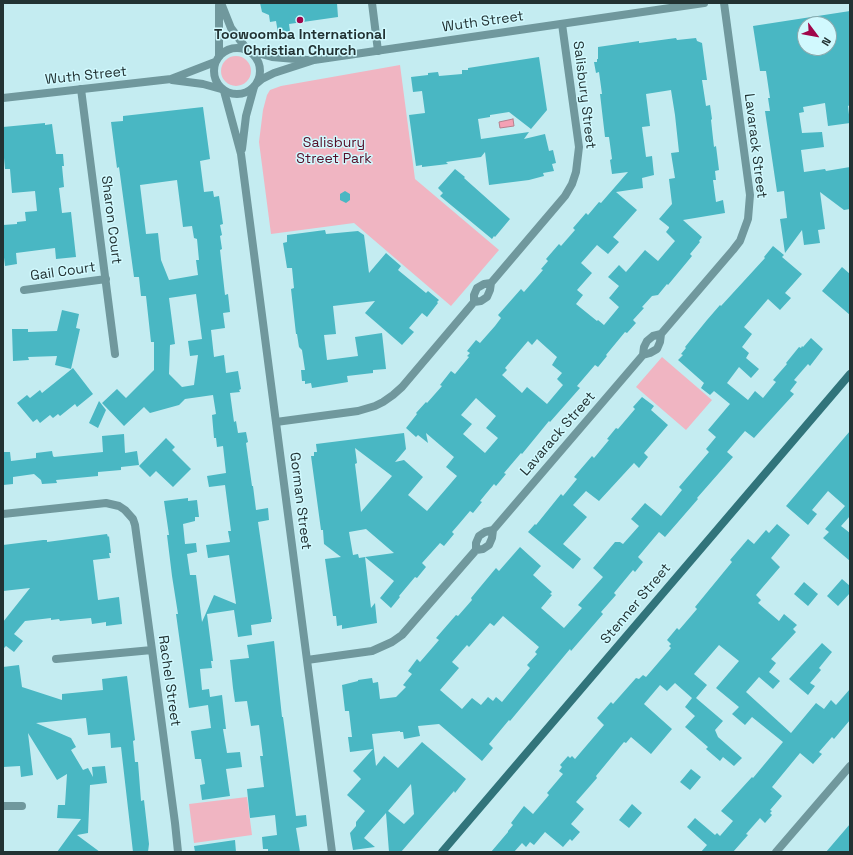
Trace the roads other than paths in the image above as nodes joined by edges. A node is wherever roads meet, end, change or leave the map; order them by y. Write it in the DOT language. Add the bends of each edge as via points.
graph roads {
  1 [pos="220,3"];
  2 [pos="372,3"];
  3 [pos="704,3"];
  4 [pos="724,3"];
  5 [pos="562,24"];
  6 [pos="248,51"];
  7 [pos="378,51"];
  8 [pos="217,59"];
  9 [pos="314,60"];
  10 [pos="171,79"];
  11 [pos="255,85"];
  12 [pos="81,89"];
  13 [pos="223,90"];
  14 [pos="3,98"];
  15 [pos="241,154"];
  16 [pos="106,279"];
  17 [pos="490,283"];
  18 [pos="24,290"];
  19 [pos="474,302"];
  20 [pos="660,334"];
  21 [pos="116,354"];
  22 [pos="643,355"];
  23 [pos="850,374"];
  24 [pos="276,422"];
  25 [pos="3,514"];
  26 [pos="493,530"];
  27 [pos="476,550"];
  28 [pos="152,650"];
  29 [pos="56,659"];
  30 [pos="307,660"];
  31 [pos="850,766"];
  32 [pos="3,806"];
  33 [pos="22,806"];
  34 [pos="178,852"];
  35 [pos="332,852"];
  36 [pos="442,852"];
  37 [pos="776,852"];
  1 -- 6 [label="street" via="231,28"];
  1 -- 8 [label="street"];
  2 -- 7 [label="street"];
  3 -- 5 [label="street, Wuth Street"];
  4 -- 20 [label="street, Lavarack Street" via="750,195 748,219 740,241"];
  5 -- 7 [label="street, Wuth Street"];
  5 -- 17 [label="street, Salisbury Street" via="579,147 576,172 565,196"];
  6 -- 8 [label="street" via="233,48"];
  6 -- 9 [label="street, Wuth Street" via="286,59"];
  6 -- 11 [label="street" via="258,62 259,77"];
  7 -- 9 [label="street, Wuth Street"];
  8 -- 10 [label="street, Wuth Street"];
  8 -- 13 [label="street" via="214,78"];
  9 -- 11 [label="street, Wuth Street" via="274,73"];
  10 -- 12 [label="street, Wuth Street"];
  10 -- 13 [label="street, Wuth Street"];
  11 -- 13 [label="street" via="240,94 231,94"];
  11 -- 15 [label="street, Gorman Street" via="246,116"];
  12 -- 14 [label="street, Wuth Street"];
  12 -- 16 [label="street, Sharon Court"];
  13 -- 15 [label="street, Gorman Street"];
  15 -- 24 [label="street, Gorman Street"];
  16 -- 18 [label="street, Gail Court"];
  16 -- 21 [label="street, Sharon Court"];
  17 -- 19 [label="street, Salisbury Street" via="477,288"];
  17 -- 19 [label="street, Salisbury Street" via="487,297"];
  19 -- 24 [label="street, Salisbury Street" via="402,386 383,402 358,411"];
  20 -- 22 [label="street, Lavarack Street" via="647,340"];
  20 -- 22 [label="street, Lavarack Street" via="657,349"];
  22 -- 26 [label="street, Lavarack Street"];
  23 -- 36 [label="main road, Stenner Street"];
  24 -- 30 [label="street, Gorman Street"];
  25 -- 28 [label="street, Rachel Street" via="106,503 119,506 130,514 135,525"];
  26 -- 27 [label="street, Lavarack Street" via="489,544 483,549"];
  26 -- 27 [label="street, Lavarack Street" via="479,536"];
  27 -- 30 [label="street, Lavarack Street" via="411,626 392,642 372,651"];
  28 -- 29 [label="street"];
  28 -- 34 [label="street, Rachel Street"];
  30 -- 35 [label="street, Gorman Street"];
  31 -- 37 [label="street"];
  32 -- 33 [label="street"];
}
